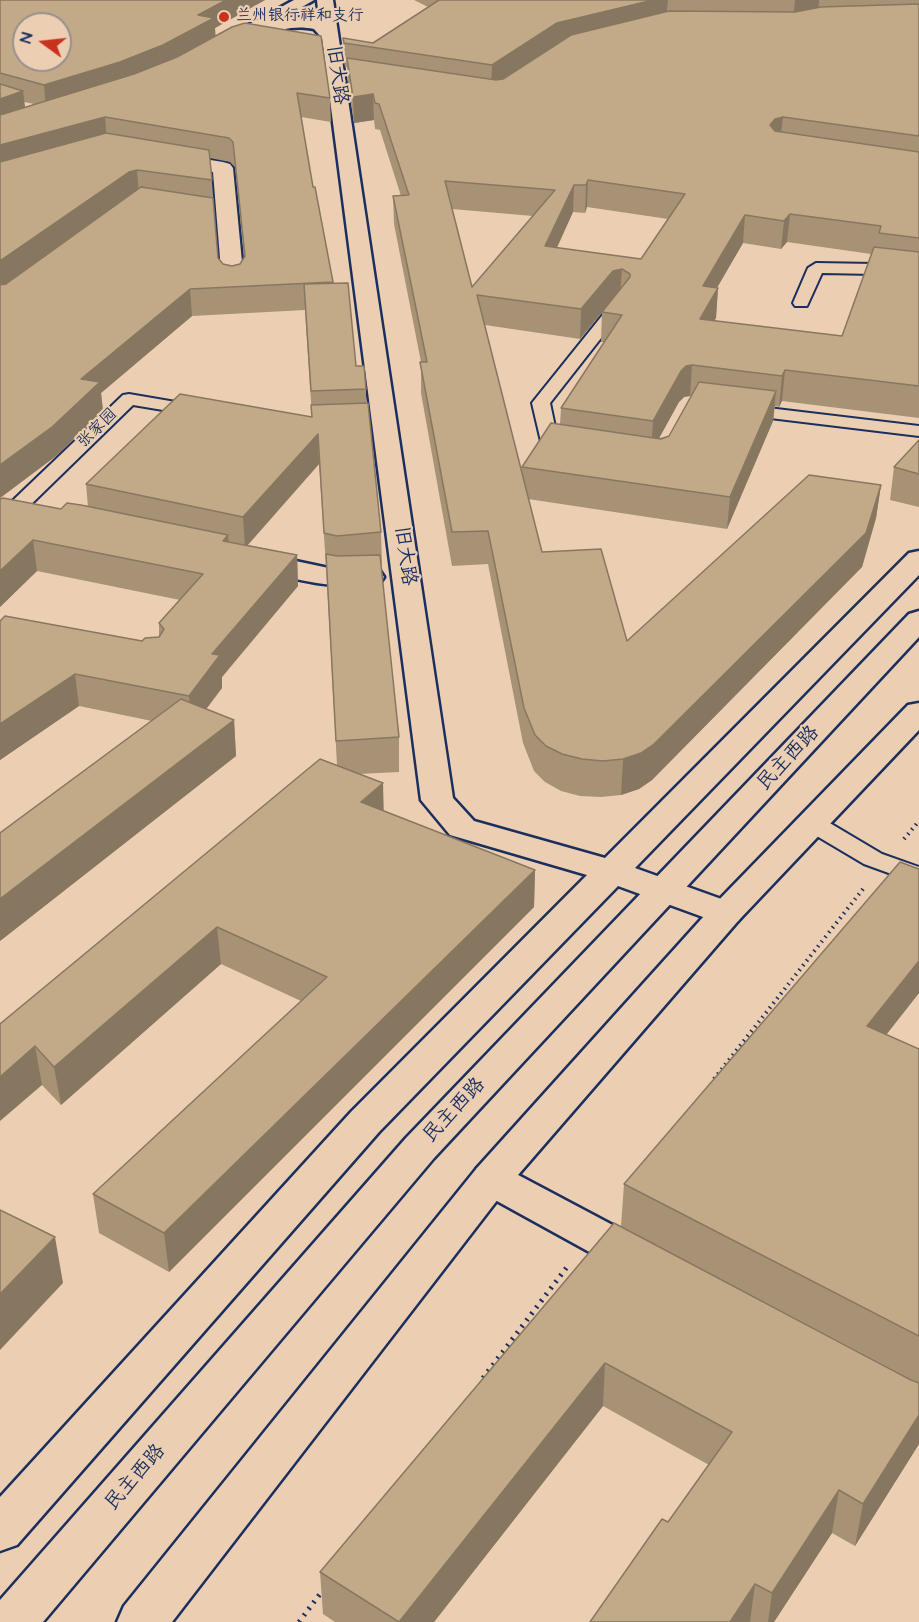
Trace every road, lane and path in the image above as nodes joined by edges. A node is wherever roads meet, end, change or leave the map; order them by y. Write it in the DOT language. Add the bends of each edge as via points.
graph roads {
  1 [pos="306,0"];
  2 [pos="325,0"];
  3 [pos="331,38"];
  4 [pos="230,42"];
  5 [pos="201,58"];
  6 [pos="153,157"];
  7 [pos="206,213"];
  8 [pos="228,216"];
  9 [pos="919,274"];
  10 [pos="233,283"];
  11 [pos="801,303"];
  12 [pos="619,305"];
  13 [pos="724,408"];
  14 [pos="219,414"];
  15 [pos="919,431"];
  16 [pos="583,450"];
  17 [pos="3,516"];
  18 [pos="42,519"];
  19 [pos="225,554"];
  20 [pos="919,559"];
  21 [pos="406,575"];
  22 [pos="919,620"];
  23 [pos="919,712"];
  24 [pos="814,824"];
  25 [pos="611,871"];
  26 [pos="919,876"];
  27 [pos="663,890"];
  28 [pos="726,913"];
  29 [pos="491,1179"];
  30 [pos="676,1278"];
  31 [pos="0,1530"];
  32 [pos="12,1622"];
  33 [pos="142,1622"];
  1 -- 4 [label="street"];
  2 -- 3 [label="street, 旧大路"];
  3 -- 4 [label="street" via="320,25 296,21 269,26"];
  3 -- 21 [label="street, 旧大路" via="341,74 374,425"];
  4 -- 5 [label="street"];
  6 -- 8 [label="street" via="223,168"];
  7 -- 8 [label="street"];
  8 -- 10 [label="street"];
  9 -- 11 [label="lane" via="816,268"];
  12 -- 16 [label="lane" via="541,403 550,446"];
  13 -- 15 [label="lane"];
  14 -- 17 [label="lane, 张家园" via="129,399"];
  17 -- 18 [label="street, 张家园"];
  19 -- 21 [label="street" via="338,578"];
  20 -- 25 [label="street"];
  21 -- 25 [label="street, 旧大路" via="437,801 462,828"];
  22 -- 27 [label="street, 民主西路"];
  23 -- 24 [label="street"];
  24 -- 26 [label="lane" via="873,859"];
  24 -- 28 [label="street"];
  25 -- 27 [label="street, 旧大路"];
  25 -- 31 [label="street" via="364,1122"];
  27 -- 28 [label="street, 旧大路"];
  27 -- 32 [label="street, 民主西路" via="420,1148"];
  28 -- 29 [label="street"];
  29 -- 30 [label="street"];
  29 -- 33 [label="street"];
}
